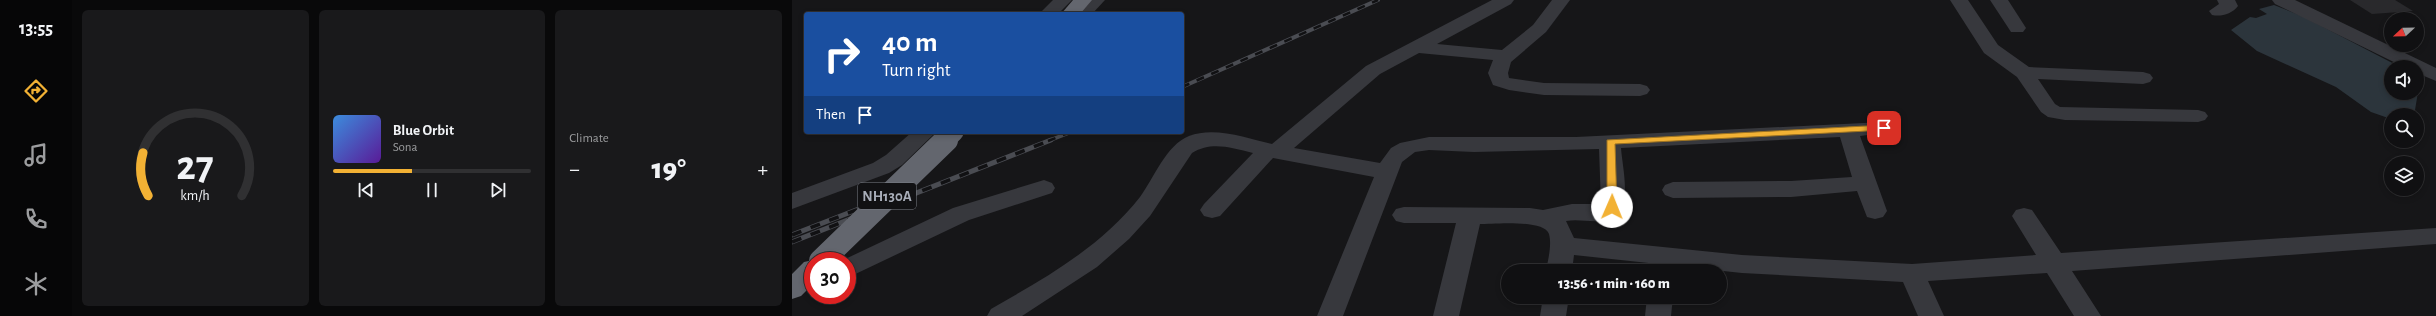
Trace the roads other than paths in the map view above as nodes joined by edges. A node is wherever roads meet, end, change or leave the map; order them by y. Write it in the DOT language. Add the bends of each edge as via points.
graph roads {
  1 [pos="1063,0"];
  2 [pos="1083,0"];
  3 [pos="1096,0"];
  4 [pos="1505,0"];
  5 [pos="1561,0"];
  6 [pos="1959,0"];
  7 [pos="1999,0"];
  8 [pos="2281,0"];
  9 [pos="1050,12"];
  10 [pos="1072,12"];
  11 [pos="1084,12"];
  12 [pos="2016,28"];
  13 [pos="1414,47"];
  14 [pos="1505,56"];
  15 [pos="2024,73"];
  16 [pos="2436,75"];
  17 [pos="2143,78"];
  18 [pos="1640,90"];
  19 [pos="2198,116"];
  20 [pos="1884,128"];
  21 [pos="1848,130"];
  22 [pos="923,134"];
  23 [pos="952,134"];
  24 [pos="1610,142"];
  25 [pos="1272,151"];
  26 [pos="1387,172"];
  27 [pos="1866,183"];
  28 [pos="1044,188"];
  29 [pos="1673,190"];
  30 [pos="793,200"];
  31 [pos="1212,210"];
  32 [pos="1875,211"];
  33 [pos="1404,215"];
  34 [pos="1470,215"];
  35 [pos="2024,216"];
  36 [pos="1545,218"];
  37 [pos="2436,236"];
  38 [pos="1562,245"];
  39 [pos="830,252"];
  40 [pos="2054,263"];
  41 [pos="1560,264"];
  42 [pos="1664,264"];
  43 [pos="1727,264"];
  44 [pos="856,265"];
  45 [pos="1912,273"];
  46 [pos="804,278"];
  47 [pos="804,286"];
  48 [pos="792,290"];
  49 [pos="1555,304"];
  50 [pos="1659,304"];
  51 [pos="1000,316"];
  52 [pos="1330,316"];
  53 [pos="1446,316"];
  54 [pos="1553,316"];
  55 [pos="1658,316"];
  56 [pos="1931,316"];
  57 [pos="2088,316"];
  1 -- 9 [label="street"];
  2 -- 10 [label="highway"];
  3 -- 11 [label="street"];
  4 -- 13 [label="street"];
  5 -- 14 [label="street" via="1537,32"];
  6 -- 15 [label="street" via="1991,49"];
  7 -- 12 [label="street"];
  8 -- 16 [label="street"];
  13 -- 14 [label="street"];
  13 -- 25 [label="street" via="1373,70"];
  14 -- 18 [label="street" via="1498,77 1503,84 1569,90"];
  15 -- 17 [label="street"];
  15 -- 19 [label="street" via="2044,104 2055,113"];
  20 -- 21 [label="street"];
  21 -- 24 [label="street"];
  21 -- 27 [label="street"];
  22 -- 30 [label="street" via="881,168"];
  23 -- 39 [label="highway, NH130A, bridge"];
  24 -- 26 [label="street" via="1412,146 1402,149 1395,155"];
  24 -- 36 [label="street" via="1613,204 1610,210 1602,213 1576,212"];
  25 -- 26 [label="street"];
  25 -- 31 [label="street"];
  25 -- 51 [label="street" via="1220,139 1188,144 1150,199 1113,240 1071,272"];
  26 -- 52 [label="street"];
  27 -- 29 [label="street" via="1791,189"];
  27 -- 32 [label="street"];
  28 -- 44 [label="street" via="961,214"];
  33 -- 34 [label="street"];
  34 -- 36 [label="street"];
  34 -- 53 [label="street"];
  35 -- 40 [label="street"];
  36 -- 38 [label="street" via="1560,228"];
  37 -- 40 [label="street"];
  38 -- 41 [label="street"];
  38 -- 42 [label="street"];
  40 -- 45 [label="street"];
  40 -- 57 [label="street"];
  43 -- 45 [label="street"];
  45 -- 56 [label="street"];
  46 -- 48 [label="highway"];
  47 -- 48 [label="street"];
  49 -- 54 [label="street"];
  50 -- 55 [label="street"];
}
